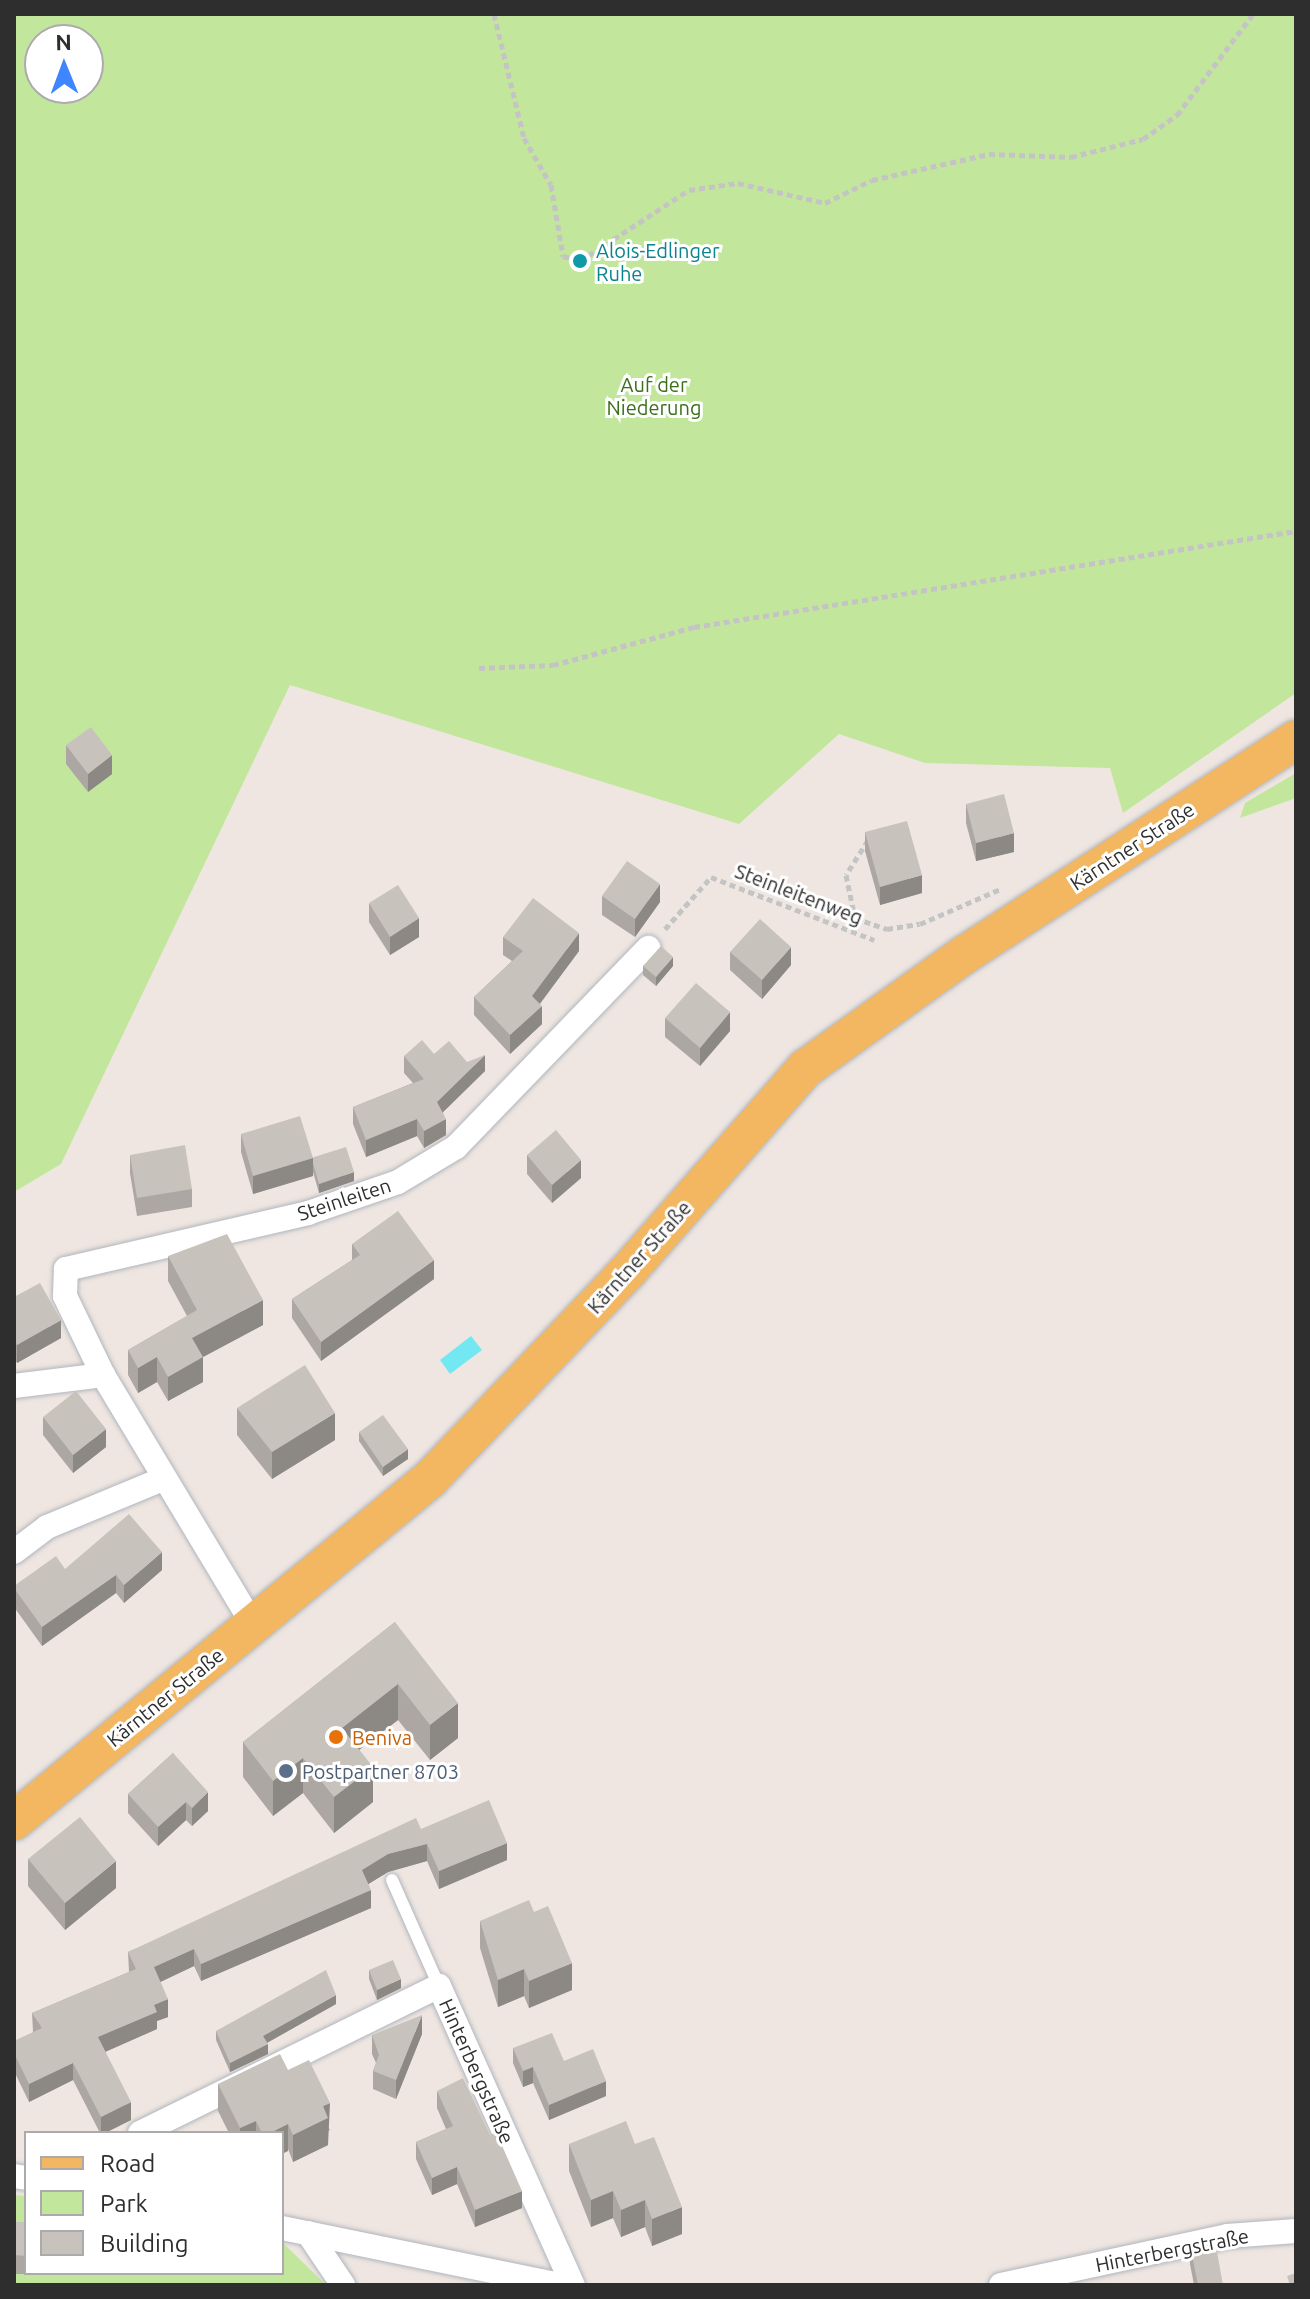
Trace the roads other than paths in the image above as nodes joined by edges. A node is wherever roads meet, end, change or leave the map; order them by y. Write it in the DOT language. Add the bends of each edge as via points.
graph roads {
  1 [pos="1296,739"];
  2 [pos="648,948"];
  3 [pos="103,1375"];
  4 [pos="14,1386"];
  5 [pos="163,1479"];
  6 [pos="14,1552"];
  7 [pos="254,1626"];
  8 [pos="14,1821"];
  9 [pos="392,1880"];
  10 [pos="439,1986"];
  11 [pos="144,2131"];
  12 [pos="284,2228"];
  13 [pos="1296,2231"];
  14 [pos="308,2233"];
  15 [pos="343,2285"];
  16 [pos="560,2285"];
  17 [pos="573,2285"];
  18 [pos="1001,2285"];
  1 -- 7 [label="main road, Kärntner Straße" via="819,1058 430,1479"];
  2 -- 3 [label="street, Steinleiten" via="456,1147 398,1182 308,1213 66,1269 65,1296"];
  3 -- 4 [label="street"];
  3 -- 5 [label="street, Steinleiten"];
  5 -- 6 [label="street" via="47,1527"];
  5 -- 7 [label="street, Steinleiten"];
  7 -- 8 [label="main road, Kärntner Straße"];
  9 -- 10 [label="lane"];
  10 -- 11 [label="street, Hinterbergstraße"];
  10 -- 17 [label="street, Hinterbergstraße"];
  12 -- 14 [label="street"];
  13 -- 18 [label="street, Hinterbergstraße" via="1227,2236"];
  14 -- 15 [label="street"];
  14 -- 16 [label="street"];
}
